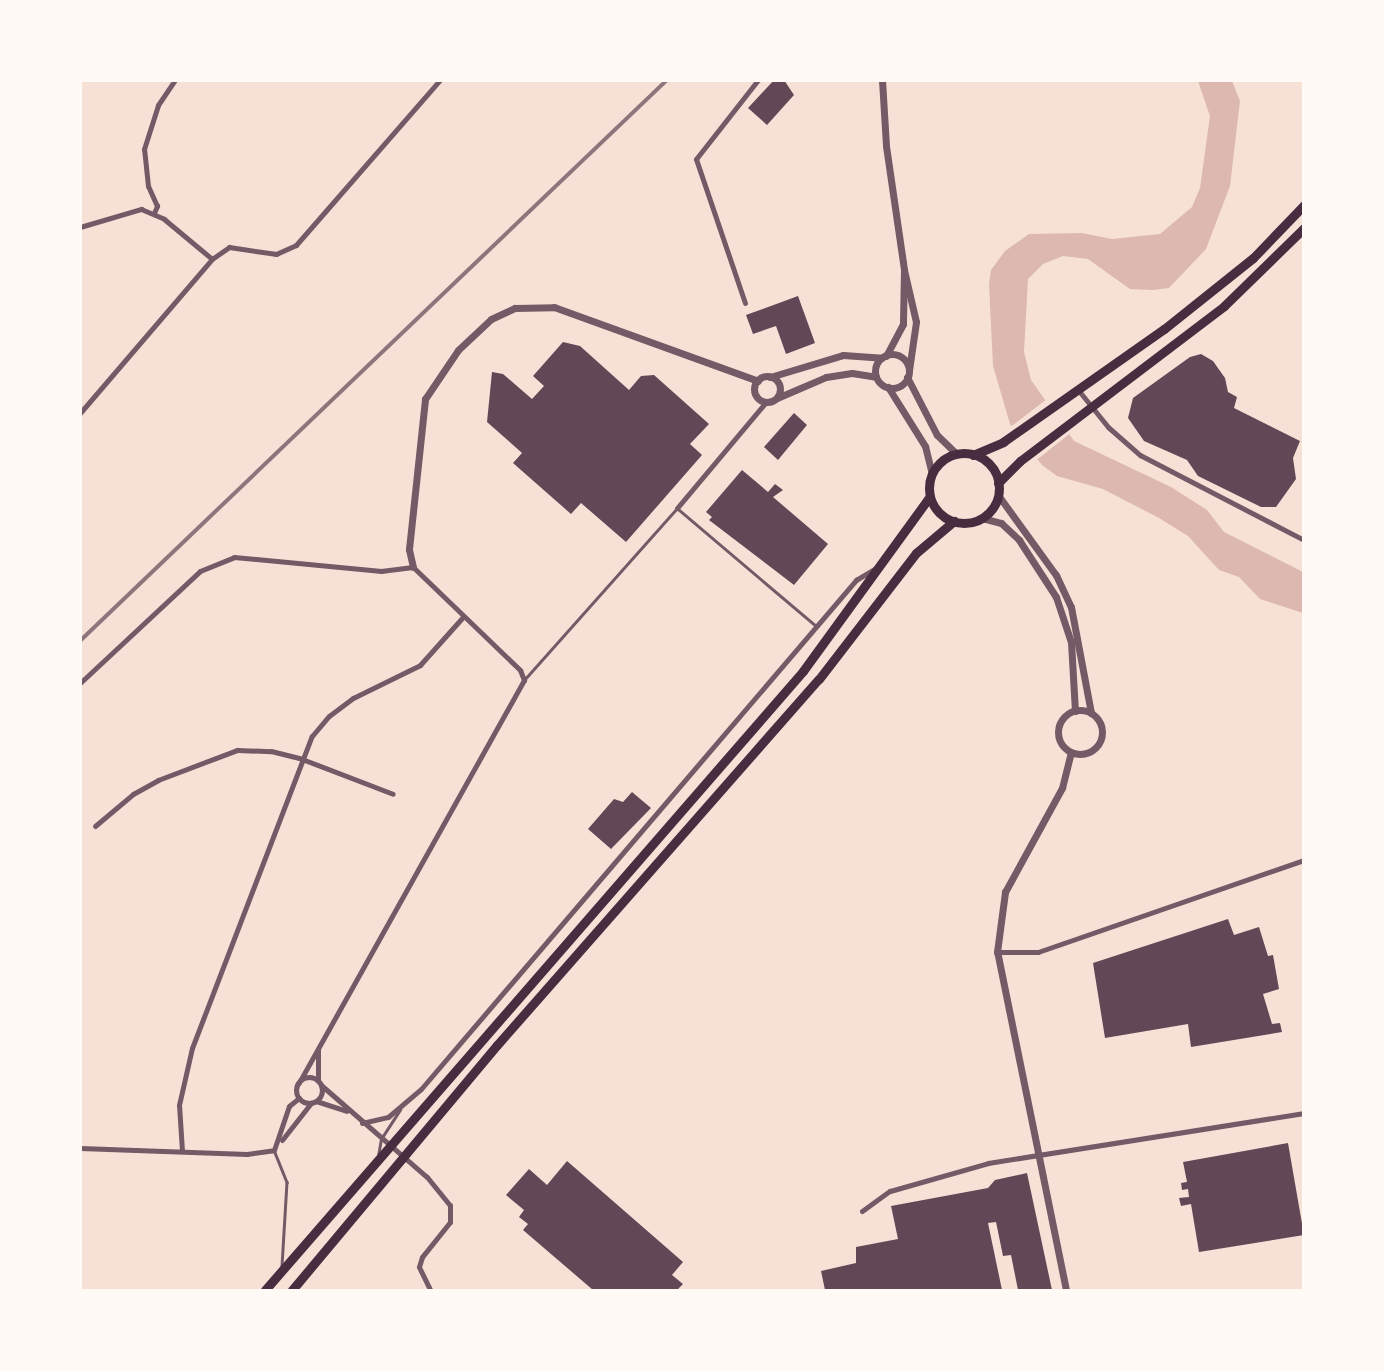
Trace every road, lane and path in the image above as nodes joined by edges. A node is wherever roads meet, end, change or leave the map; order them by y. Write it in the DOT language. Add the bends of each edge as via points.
graph roads {
  1 [pos="175,80"];
  2 [pos="440,80"];
  3 [pos="758,80"];
  4 [pos="882,80"];
  5 [pos="1304,205"];
  6 [pos="154,213"];
  7 [pos="80,227"];
  8 [pos="1304,228"];
  9 [pos="212,259"];
  10 [pos="904,271"];
  11 [pos="745,303"];
  12 [pos="884,357"];
  13 [pos="908,374"];
  14 [pos="770,377"];
  15 [pos="876,377"];
  16 [pos="758,381"];
  17 [pos="888,387"];
  18 [pos="1079,391"];
  19 [pos="777,398"];
  20 [pos="766,402"];
  21 [pos="1090,407"];
  22 [pos="80,413"];
  23 [pos="957,454"];
  24 [pos="974,455"];
  25 [pos="932,474"];
  26 [pos="999,483"];
  27 [pos="998,495"];
  28 [pos="930,496"];
  29 [pos="677,508"];
  30 [pos="982,518"];
  31 [pos="954,522"];
  32 [pos="1304,540"];
  33 [pos="413,567"];
  34 [pos="876,568"];
  35 [pos="463,618"];
  36 [pos="817,627"];
  37 [pos="524,680"];
  38 [pos="80,683"];
  39 [pos="1075,711"];
  40 [pos="1091,713"];
  41 [pos="1071,753"];
  42 [pos="302,758"];
  43 [pos="393,794"];
  44 [pos="95,826"];
  45 [pos="1304,860"];
  46 [pos="997,953"];
  47 [pos="318,1051"];
  48 [pos="299,1083"];
  49 [pos="320,1083"];
  50 [pos="299,1098"];
  51 [pos="314,1102"];
  52 [pos="400,1110"];
  53 [pos="349,1112"];
  54 [pos="1304,1113"];
  55 [pos="362,1123"];
  56 [pos="381,1139"];
  57 [pos="280,1142"];
  58 [pos="390,1146"];
  59 [pos="80,1148"];
  60 [pos="274,1150"];
  61 [pos="182,1151"];
  62 [pos="1039,1154"];
  63 [pos="405,1158"];
  64 [pos="377,1161"];
  65 [pos="862,1211"];
  66 [pos="281,1273"];
  67 [pos="265,1290"];
  68 [pos="292,1290"];
  69 [pos="430,1290"];
  70 [pos="1066,1290"];
  1 -- 6 [label="street" via="158,105 144,149 148,186 157,205"];
  2 -- 9 [label="street" via="296,245 276,254 229,247"];
  3 -- 11 [label="street" via="696,159"];
  4 -- 10 [label="street" via="886,146"];
  5 -- 18 [label="main road" via="1243,266"];
  6 -- 7 [label="street" via="129,210"];
  6 -- 9 [label="street"];
  8 -- 21 [label="main road" via="1223,306"];
  9 -- 22 [label="street"];
  10 -- 12 [label="street" via="903,324"];
  10 -- 13 [label="street" via="916,323"];
  12 -- 13 [label="street" via="902,358"];
  12 -- 14 [label="street" via="844,355"];
  12 -- 15 [label="street"];
  13 -- 17 [label="street" via="900,386"];
  13 -- 23 [label="street" via="937,435"];
  14 -- 16 [label="street"];
  14 -- 19 [label="street" via="779,386"];
  15 -- 17 [label="street"];
  15 -- 19 [label="street" via="852,373 826,377"];
  16 -- 20 [label="street" via="755,394"];
  16 -- 33 [label="street" via="554,307 515,308 491,319 458,349 425,399 411,530"];
  17 -- 25 [label="street" via="925,446"];
  18 -- 21 [label="street"];
  18 -- 24 [label="main road" via="1003,442"];
  19 -- 20 [label="street"];
  20 -- 29 [label="street"];
  21 -- 26 [label="main road"];
  21 -- 32 [label="street" via="1140,455"];
  23 -- 24 [label="main road"];
  23 -- 25 [label="main road"];
  24 -- 26 [label="main road" via="990,465"];
  25 -- 28 [label="main road"];
  26 -- 27 [label="main road"];
  27 -- 30 [label="main road"];
  27 -- 40 [label="street" via="1056,575 1071,607"];
  28 -- 31 [label="main road" via="938,512"];
  28 -- 34 [label="main road"];
  29 -- 36 [label="lane"];
  29 -- 37 [label="lane"];
  30 -- 31 [label="main road"];
  30 -- 39 [label="street" via="1001,523 1019,540 1056,597 1071,642"];
  31 -- 63 [label="main road" via="916,553 819,679 496,1045"];
  33 -- 35 [label="street"];
  33 -- 38 [label="street" via="381,570 258,558 217,562 171,596"];
  34 -- 36 [label="street" via="856,580"];
  34 -- 58 [label="main road" via="803,671"];
  35 -- 37 [label="street" via="503,652"];
  35 -- 42 [label="street" via="420,665 353,698 329,716"];
  36 -- 52 [label="street"];
  37 -- 47 [label="street"];
  39 -- 40 [label="street"];
  39 -- 41 [label="street" via="1063,718 1058,730 1061,744"];
  40 -- 41 [label="street" via="1101,724 1098,746 1086,754"];
  41 -- 46 [label="street" via="1062,788 1005,892"];
  42 -- 43 [label="street"];
  42 -- 44 [label="street" via="237,750 205,760 133,794"];
  42 -- 61 [label="street" via="192,1048 179,1105"];
  45 -- 46 [label="street" via="1038,951"];
  46 -- 62 [label="street"];
  47 -- 48 [label="street"];
  47 -- 49 [label="street"];
  48 -- 49 [label="street" via="310,1077"];
  48 -- 50 [label="street"];
  49 -- 51 [label="street"];
  49 -- 53 [label="street"];
  50 -- 51 [label="street"];
  50 -- 57 [label="street" via="289,1107"];
  51 -- 53 [label="street"];
  51 -- 57 [label="street"];
  52 -- 55 [label="street"];
  52 -- 56 [label="lane"];
  53 -- 55 [label="street"];
  54 -- 62 [label="street"];
  55 -- 56 [label="street"];
  56 -- 58 [label="street"];
  56 -- 64 [label="lane"];
  57 -- 60 [label="street"];
  58 -- 63 [label="street"];
  58 -- 64 [label="main road"];
  59 -- 61 [label="street"];
  60 -- 61 [label="street" via="249,1154"];
  60 -- 66 [label="lane" via="287,1182"];
  62 -- 65 [label="street" via="948,1174 874,1199"];
  62 -- 70 [label="street"];
  63 -- 68 [label="main road"];
  63 -- 69 [label="street" via="450,1205 450,1222 419,1267"];
  64 -- 66 [label="main road"];
  66 -- 67 [label="main road"];
}
